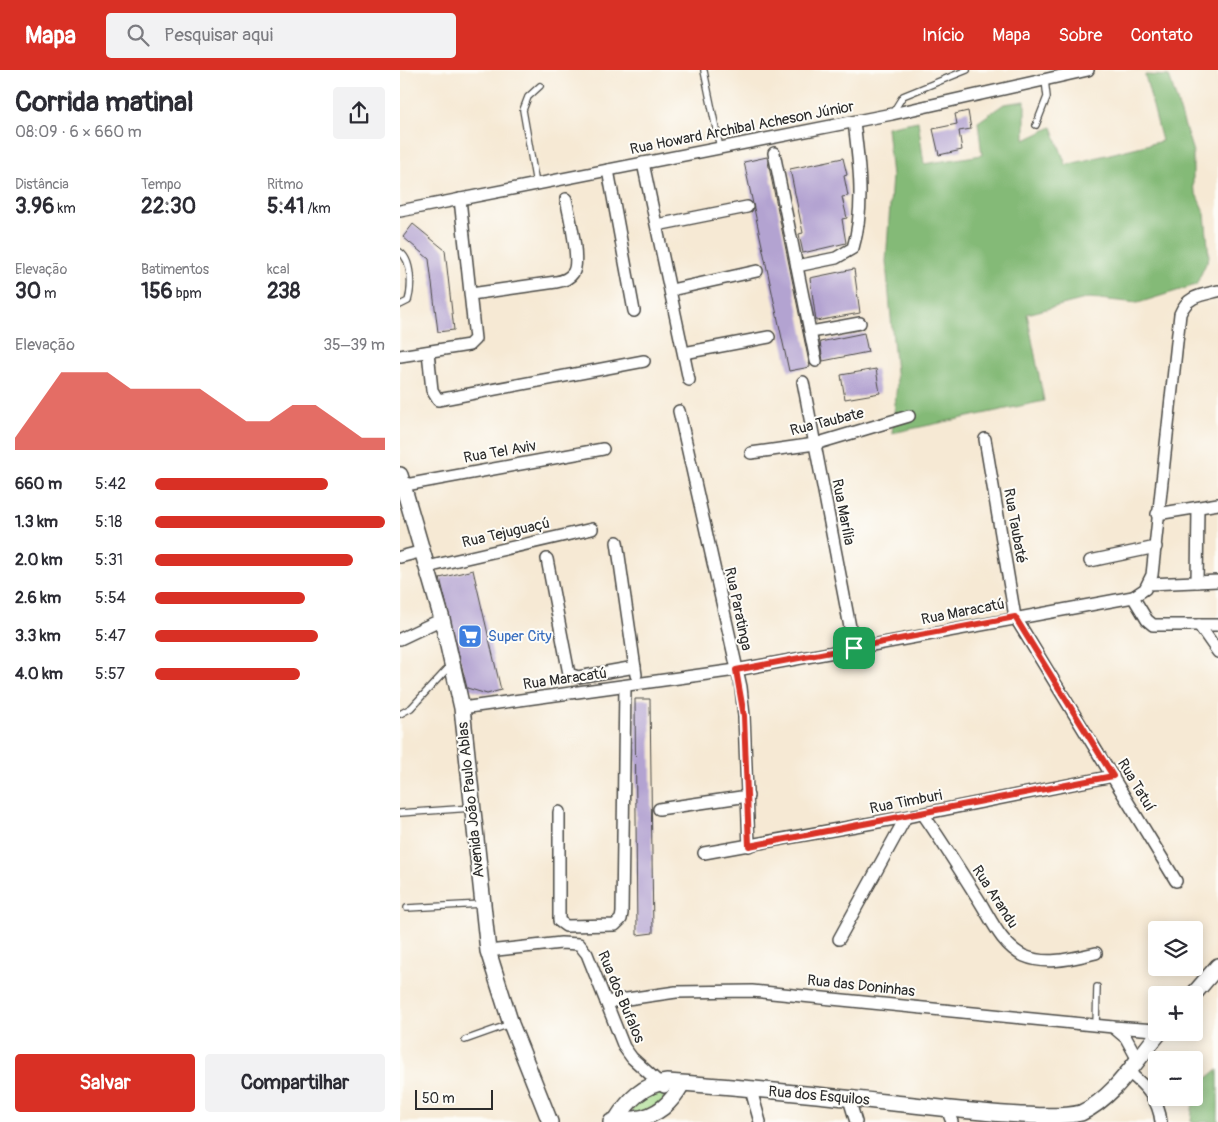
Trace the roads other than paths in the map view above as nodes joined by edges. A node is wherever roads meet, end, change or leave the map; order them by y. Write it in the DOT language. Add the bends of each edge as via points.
graph roads {
  1 [pos="967,70"];
  2 [pos="1088,70"];
  3 [pos="704,71"];
  4 [pos="1045,80"];
  5 [pos="540,86"];
  6 [pos="892,114"];
  7 [pos="854,122"];
  8 [pos="1036,126"];
  9 [pos="720,148"];
  10 [pos="774,153"];
  11 [pos="643,163"];
  12 [pos="608,170"];
  13 [pos="536,184"];
  14 [pos="460,199"];
  15 [pos="566,199"];
  16 [pos="747,207"];
  17 [pos="400,211"];
  18 [pos="657,225"];
  19 [pos="400,252"];
  20 [pos="797,266"];
  21 [pos="757,271"];
  22 [pos="671,290"];
  23 [pos="1218,291"];
  24 [pos="471,294"];
  25 [pos="400,305"];
  26 [pos="634,311"];
  27 [pos="860,323"];
  28 [pos="810,332"];
  29 [pos="769,337"];
  30 [pos="428,352"];
  31 [pos="684,353"];
  32 [pos="400,356"];
  33 [pos="816,360"];
  34 [pos="644,361"];
  35 [pos="690,380"];
  36 [pos="803,382"];
  37 [pos="679,411"];
  38 [pos="909,416"];
  39 [pos="985,439"];
  40 [pos="815,444"];
  41 [pos="603,449"];
  42 [pos="751,453"];
  43 [pos="401,482"];
  44 [pos="1218,504"];
  45 [pos="1198,508"];
  46 [pos="1157,514"];
  47 [pos="592,529"];
  48 [pos="617,542"];
  49 [pos="1156,547"];
  50 [pos="423,551"];
  51 [pos="400,557"];
  52 [pos="547,559"];
  53 [pos="1090,561"];
  54 [pos="427,567"];
  55 [pos="1218,581"];
  56 [pos="1197,582"];
  57 [pos="1149,584"];
  58 [pos="1133,597"];
  59 [pos="1015,617"];
  60 [pos="442,619"];
  61 [pos="1218,625"];
  62 [pos="1199,626"];
  63 [pos="400,640"];
  64 [pos="854,648"];
  65 [pos="1218,652"];
  66 [pos="453,663"];
  67 [pos="635,667"];
  68 [pos="736,670"];
  69 [pos="637,684"];
  70 [pos="625,686"];
  71 [pos="462,708"];
  72 [pos="400,714"];
  73 [pos="1113,776"];
  74 [pos="748,796"];
  75 [pos="472,808"];
  76 [pos="659,809"];
  77 [pos="400,812"];
  78 [pos="559,812"];
  79 [pos="923,814"];
  80 [pos="906,817"];
  81 [pos="749,846"];
  82 [pos="704,853"];
  83 [pos="1176,881"];
  84 [pos="482,904"];
  85 [pos="407,908"];
  86 [pos="839,939"];
  87 [pos="488,951"];
  88 [pos="1096,953"];
  89 [pos="1218,966"];
  90 [pos="1200,986"];
  91 [pos="1097,987"];
  92 [pos="606,1002"];
  93 [pos="511,1024"];
  94 [pos="1096,1026"];
  95 [pos="1113,1028"];
  96 [pos="1148,1030"];
  97 [pos="465,1040"];
  98 [pos="1153,1041"];
  99 [pos="1138,1060"];
  100 [pos="1128,1072"];
  101 [pos="660,1083"];
  102 [pos="678,1090"];
  103 [pos="751,1090"];
  104 [pos="849,1099"];
  105 [pos="950,1116"];
  106 [pos="649,1119"];
  107 [pos="613,1121"];
  108 [pos="550,1122"];
  109 [pos="760,1122"];
  110 [pos="856,1122"];
  111 [pos="1161,1122"];
  1 -- 6 [label="lane" via="903,96"];
  2 -- 4 [label="street, Rua Howard Archibal Acheson Júnior"];
  3 -- 9 [label="lane"];
  4 -- 6 [label="street, Rua Howard Archibal Acheson Júnior"];
  4 -- 8 [label="lane" via="1047,97"];
  5 -- 13 [label="lane" via="528,97 523,110"];
  6 -- 7 [label="street, Rua Howard Archibal Acheson Júnior"];
  7 -- 9 [label="street, Rua Howard Archibal Acheson Júnior"];
  7 -- 20 [label="street" via="860,176 853,248 836,258"];
  9 -- 11 [label="street, Rua Howard Archibal Acheson Júnior"];
  10 -- 20 [label="street"];
  11 -- 12 [label="street, Rua Howard Archibal Acheson Júnior"];
  11 -- 18 [label="street"];
  12 -- 13 [label="street, Rua Howard Archibal Acheson Júnior"];
  12 -- 26 [label="street"];
  13 -- 14 [label="street, Rua Howard Archibal Acheson Júnior"];
  14 -- 17 [label="street, Rua Howard Archibal Acheson Júnior"];
  14 -- 24 [label="street"];
  15 -- 24 [label="street" via="576,260 574,272 568,278"];
  16 -- 18 [label="street"];
  18 -- 22 [label="street"];
  19 -- 25 [label="lane" via="406,258 411,287 408,301"];
  20 -- 28 [label="street"];
  21 -- 22 [label="street"];
  22 -- 31 [label="street"];
  23 -- 46 [label="street" via="1192,297 1180,314"];
  24 -- 30 [label="street" via="474,341 469,345"];
  27 -- 28 [label="street"];
  28 -- 33 [label="street"];
  29 -- 31 [label="street"];
  30 -- 32 [label="street"];
  30 -- 34 [label="street" via="432,390 438,400"];
  31 -- 35 [label="street"];
  36 -- 40 [label="street, Rua Marília"];
  37 -- 68 [label="street, Rua Paratinga"];
  38 -- 40 [label="street, Rua Taubate"];
  39 -- 59 [label="street, Rua Taubaté"];
  40 -- 42 [label="street, Rua Taubate"];
  40 -- 64 [label="street, Rua Marília"];
  41 -- 43 [label="street, Rua Tel Aviv"];
  43 -- 50 [label="street, Avenida João Paulo Ablas"];
  44 -- 45 [label="street"];
  45 -- 46 [label="street"];
  45 -- 56 [label="street"];
  46 -- 49 [label="street"];
  47 -- 54 [label="street, Rua Tejuguaçú"];
  48 -- 67 [label="street"];
  49 -- 53 [label="street"];
  49 -- 57 [label="street"];
  50 -- 51 [label="street"];
  50 -- 54 [label="street, Avenida João Paulo Ablas"];
  52 -- 67 [label="street" via="569,674 578,677"];
  54 -- 60 [label="street, Avenida João Paulo Ablas"];
  55 -- 56 [label="street"];
  56 -- 57 [label="street"];
  57 -- 58 [label="street, Rua Maracatú"];
  58 -- 59 [label="street, Rua Maracatú"];
  58 -- 62 [label="street" via="1153,625"];
  59 -- 64 [label="street, Rua Maracatú"];
  59 -- 73 [label="street, Rua Tatuí"];
  60 -- 63 [label="street"];
  60 -- 66 [label="street, Avenida João Paulo Ablas"];
  61 -- 62 [label="street"];
  62 -- 65 [label="street"];
  64 -- 68 [label="street, Rua Maracatú"];
  66 -- 71 [label="street, Avenida João Paulo Ablas"];
  66 -- 72 [label="lane" via="411,708"];
  67 -- 69 [label="street"];
  68 -- 69 [label="street, Rua Maracatú"];
  68 -- 74 [label="street, Rua Paratinga" via="744,716"];
  69 -- 70 [label="street, Rua Maracatú"];
  70 -- 71 [label="street, Rua Maracatú"];
  70 -- 78 [label="street" via="622,913 615,925 566,926 559,921"];
  71 -- 75 [label="street, Avenida João Paulo Ablas"];
  73 -- 79 [label="street, Rua Timburi"];
  73 -- 83 [label="street, Rua Tatuí"];
  74 -- 76 [label="street"];
  74 -- 81 [label="street, Rua Paratinga"];
  75 -- 77 [label="lane"];
  75 -- 84 [label="street, Avenida João Paulo Ablas"];
  79 -- 80 [label="street, Rua Timburi"];
  79 -- 88 [label="street, Rua Arandu" via="1010,946 1023,956 1037,959 1059,960"];
  80 -- 81 [label="street, Rua Timburi"];
  80 -- 86 [label="street"];
  81 -- 82 [label="street, Rua Timburi"];
  84 -- 85 [label="lane"];
  84 -- 87 [label="street, Avenida João Paulo Ablas"];
  87 -- 92 [label="street, Rua dos Bufalos" via="579,944 587,954"];
  87 -- 93 [label="street, Avenida João Paulo Ablas"];
  89 -- 90 [label="street"];
  91 -- 94 [label="lane"];
  92 -- 94 [label="street, Rua das Doninhas" via="676,992 752,990"];
  92 -- 101 [label="street, Rua dos Bufalos" via="624,1047"];
  93 -- 97 [label="lane"];
  93 -- 108 [label="street, Avenida João Paulo Ablas"];
  94 -- 95 [label="street, Rua das Doninhas"];
  95 -- 96 [label="street, Rua das Doninhas"];
  95 -- 99 [label="street" via="1126,1038"];
  98 -- 99 [label="street, Rua dos Esquilos"];
  99 -- 100 [label="street, Rua dos Esquilos"];
  100 -- 105 [label="street, Rua dos Esquilos" via="1092,1107 1066,1118"];
  100 -- 111 [label="street" via="1150,1092 1157,1103"];
  101 -- 102 [label="street, Rua dos Esquilos"];
  101 -- 107 [label="street, Rua dos Esquilos" via="644,1088"];
  102 -- 103 [label="street, Rua dos Esquilos"];
  102 -- 106 [label="street, Rua dos Esquilos"];
  103 -- 104 [label="street, Rua dos Esquilos"];
  103 -- 109 [label="street"];
  104 -- 105 [label="street, Rua dos Esquilos"];
  104 -- 110 [label="street"];
  106 -- 107 [label="street, Rua dos Esquilos"];
}
